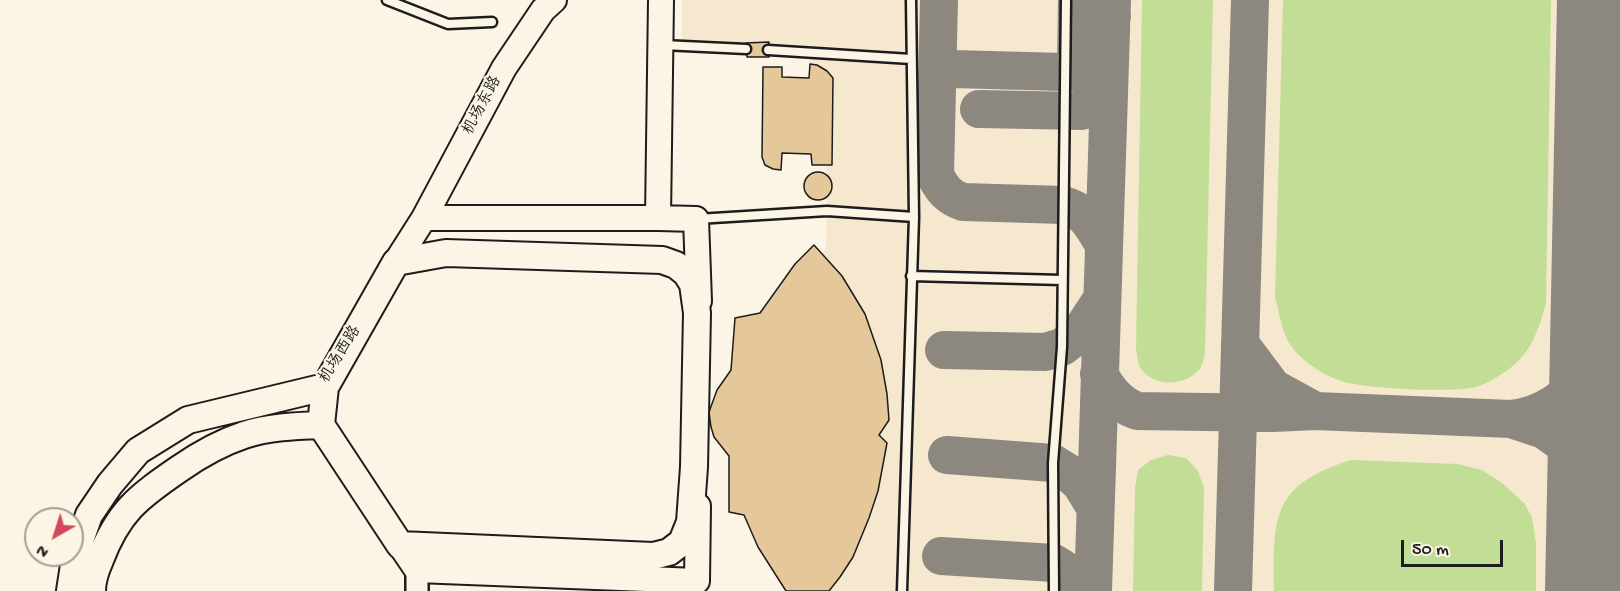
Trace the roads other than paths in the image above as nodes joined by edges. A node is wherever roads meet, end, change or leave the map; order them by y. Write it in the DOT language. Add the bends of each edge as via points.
graph roads {
  1 [pos="387,0"];
  2 [pos="554,0"];
  3 [pos="661,0"];
  4 [pos="911,0"];
  5 [pos="1066,0"];
  6 [pos="492,22"];
  7 [pos="660,45"];
  8 [pos="746,49"];
  9 [pos="768,50"];
  10 [pos="911,60"];
  11 [pos="914,217"];
  12 [pos="424,218"];
  13 [pos="658,218"];
  14 [pos="696,219"];
  15 [pos="396,262"];
  16 [pos="911,276"];
  17 [pos="1062,280"];
  18 [pos="325,387"];
  19 [pos="321,425"];
  20 [pos="400,545"];
  21 [pos="417,581"];
  22 [pos="696,586"];
  23 [pos="70,591"];
  24 [pos="92,591"];
  25 [pos="902,591"];
  26 [pos="1054,591"];
  1 -- 6 [label="lane" via="448,24"];
  2 -- 12 [label="main road, 机场东路" via="504,68"];
  3 -- 7 [label="main road"];
  4 -- 10 [label="lane"];
  5 -- 17 [label="lane"];
  7 -- 8 [label="lane"];
  7 -- 13 [label="main road"];
  9 -- 10 [label="lane"];
  10 -- 11 [label="lane"];
  11 -- 14 [label="lane" via="827,211"];
  11 -- 16 [label="lane"];
  12 -- 13 [label="main road"];
  12 -- 15 [label="main road, 机场西路"];
  13 -- 14 [label="main road"];
  14 -- 22 [label="main road" via="700,350"];
  15 -- 18 [label="main road, 机场西路"];
  15 -- 20 [label="main road" via="446,253 662,260 686,273 693,284 697,313 694,467 690,522 682,542 669,552 653,556"];
  16 -- 17 [label="lane"];
  16 -- 25 [label="lane"];
  17 -- 26 [label="lane" via="1062,347 1053,463"];
  18 -- 19 [label="main road"];
  18 -- 23 [label="main road, 机场西路" via="188,420 138,450 89,515 76,552"];
  19 -- 20 [label="main road"];
  19 -- 24 [label="main road" via="290,426 245,435 205,451 142,495 109,537 92,579"];
  20 -- 21 [label="main road"];
  21 -- 22 [label="main road"];
}
